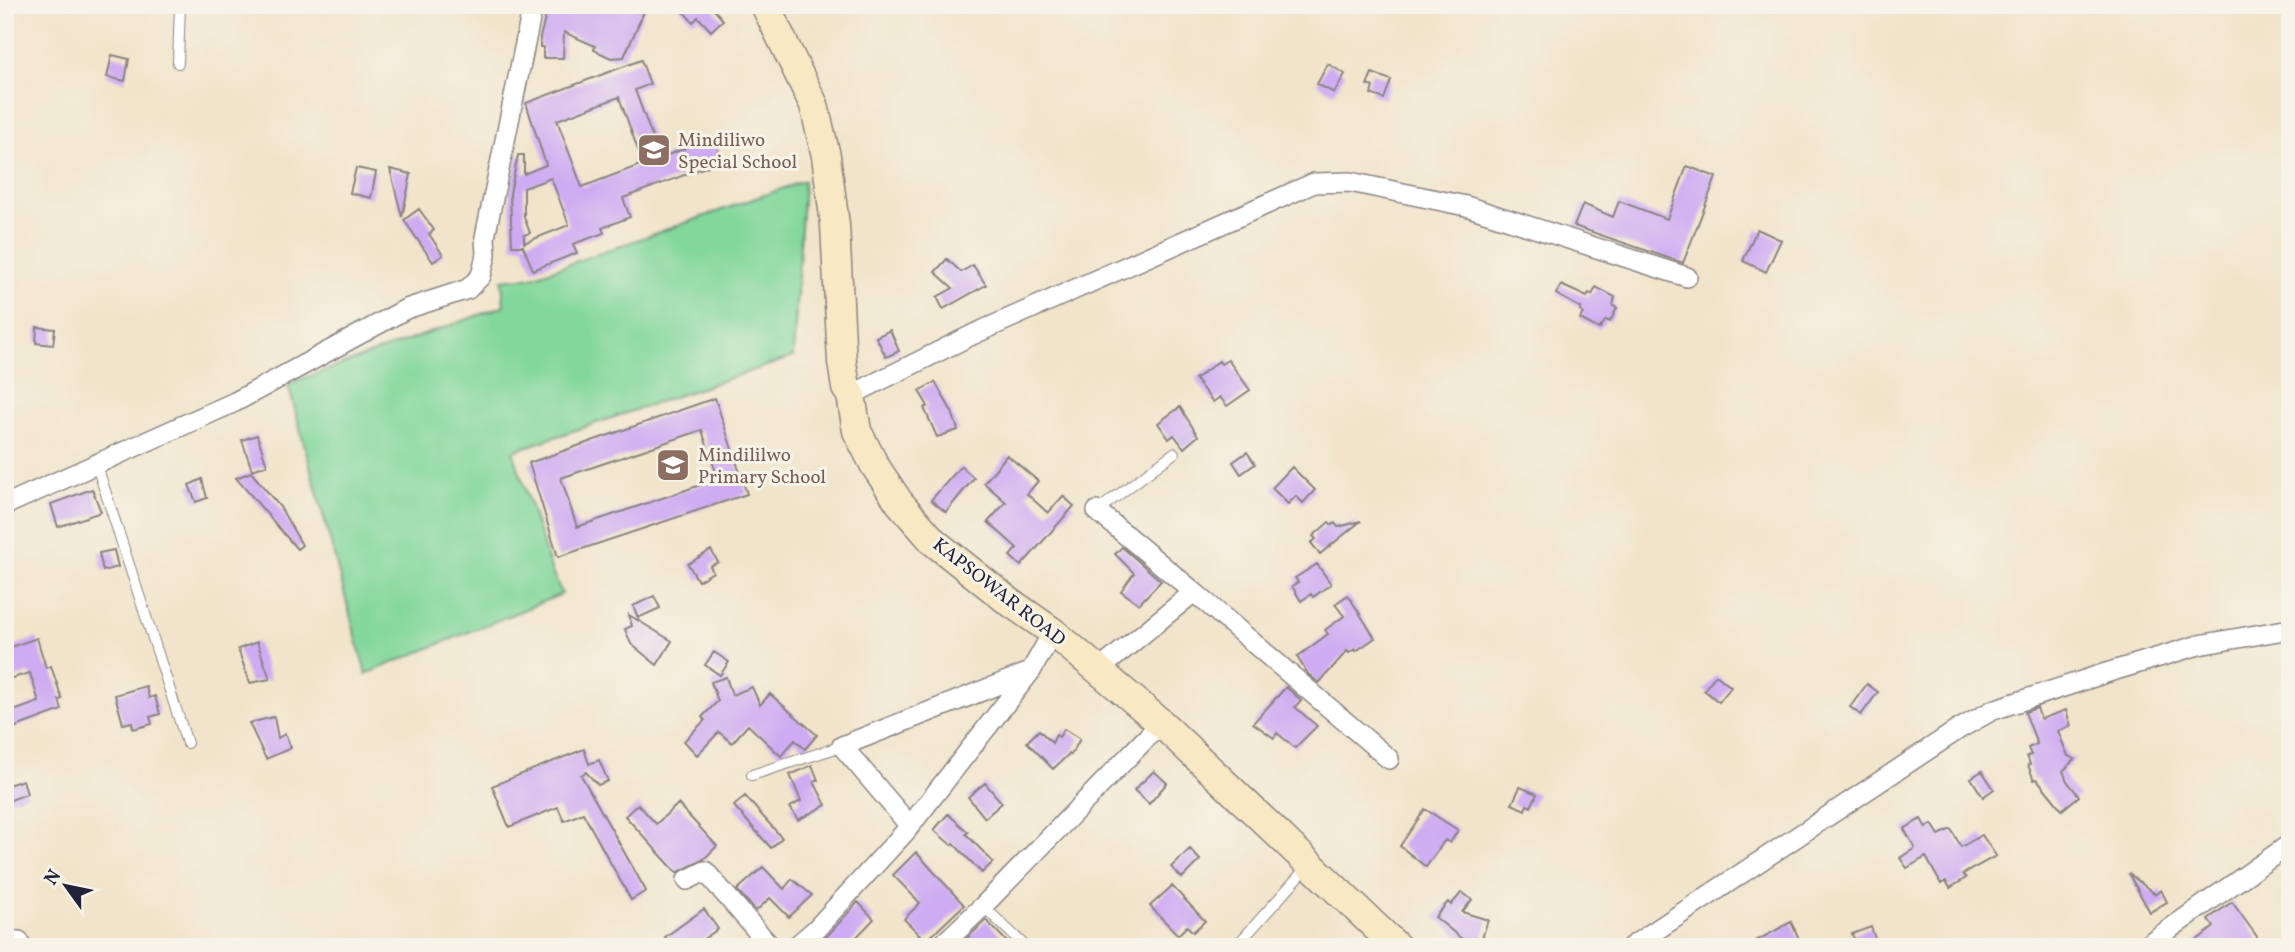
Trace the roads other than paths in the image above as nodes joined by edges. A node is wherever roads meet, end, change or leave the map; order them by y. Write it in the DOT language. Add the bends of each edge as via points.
graph roads {
  1 [pos="180,5"];
  2 [pos="533,5"];
  3 [pos="765,5"];
  4 [pos="178,63"];
  5 [pos="1687,277"];
  6 [pos="851,395"];
  7 [pos="1174,453"];
  8 [pos="96,463"];
  9 [pos="5,505"];
  10 [pos="1097,510"];
  11 [pos="1194,592"];
  12 [pos="2290,629"];
  13 [pos="1053,632"];
  14 [pos="1100,669"];
  15 [pos="1031,671"];
  16 [pos="1161,723"];
  17 [pos="187,743"];
  18 [pos="842,746"];
  19 [pos="1389,759"];
  20 [pos="752,775"];
  21 [pos="910,826"];
  22 [pos="2290,844"];
  23 [pos="1309,865"];
  24 [pos="687,880"];
  25 [pos="983,906"];
  26 [pos="5,942"];
  27 [pos="1240,942"];
  28 [pos="20,947"];
  29 [pos="771,947"];
  30 [pos="795,947"];
  31 [pos="940,947"];
  32 [pos="1026,947"];
  33 [pos="1397,947"];
  34 [pos="1631,947"];
  35 [pos="2144,947"];
  1 -- 4 [label="lane"];
  2 -- 8 [label="street" via="481,276 468,289 406,309 235,402"];
  3 -- 6 [label="main road, KAPSOWAR ROAD" via="814,105 826,156 835,225 842,362"];
  5 -- 6 [label="street" via="1466,206 1350,181 1314,183 972,335"];
  6 -- 13 [label="main road, KAPSOWAR ROAD" via="857,431 898,502 934,542"];
  7 -- 10 [label="lane"];
  8 -- 9 [label="street"];
  8 -- 17 [label="lane"];
  10 -- 11 [label="street"];
  11 -- 14 [label="street"];
  11 -- 19 [label="street"];
  12 -- 34 [label="street" via="2199,645 1993,710"];
  13 -- 14 [label="main road, KAPSOWAR ROAD"];
  13 -- 15 [label="street"];
  14 -- 16 [label="main road, KAPSOWAR ROAD"];
  15 -- 18 [label="street"];
  15 -- 21 [label="street"];
  16 -- 23 [label="main road, KAPSOWAR ROAD"];
  16 -- 25 [label="street"];
  18 -- 20 [label="lane"];
  18 -- 21 [label="street"];
  21 -- 30 [label="street"];
  22 -- 35 [label="street"];
  23 -- 27 [label="lane"];
  23 -- 33 [label="main road, KAPSOWAR ROAD"];
  24 -- 29 [label="street" via="705,871"];
  25 -- 31 [label="street"];
  25 -- 32 [label="lane"];
  26 -- 28 [label="street" via="19,942"];
}
